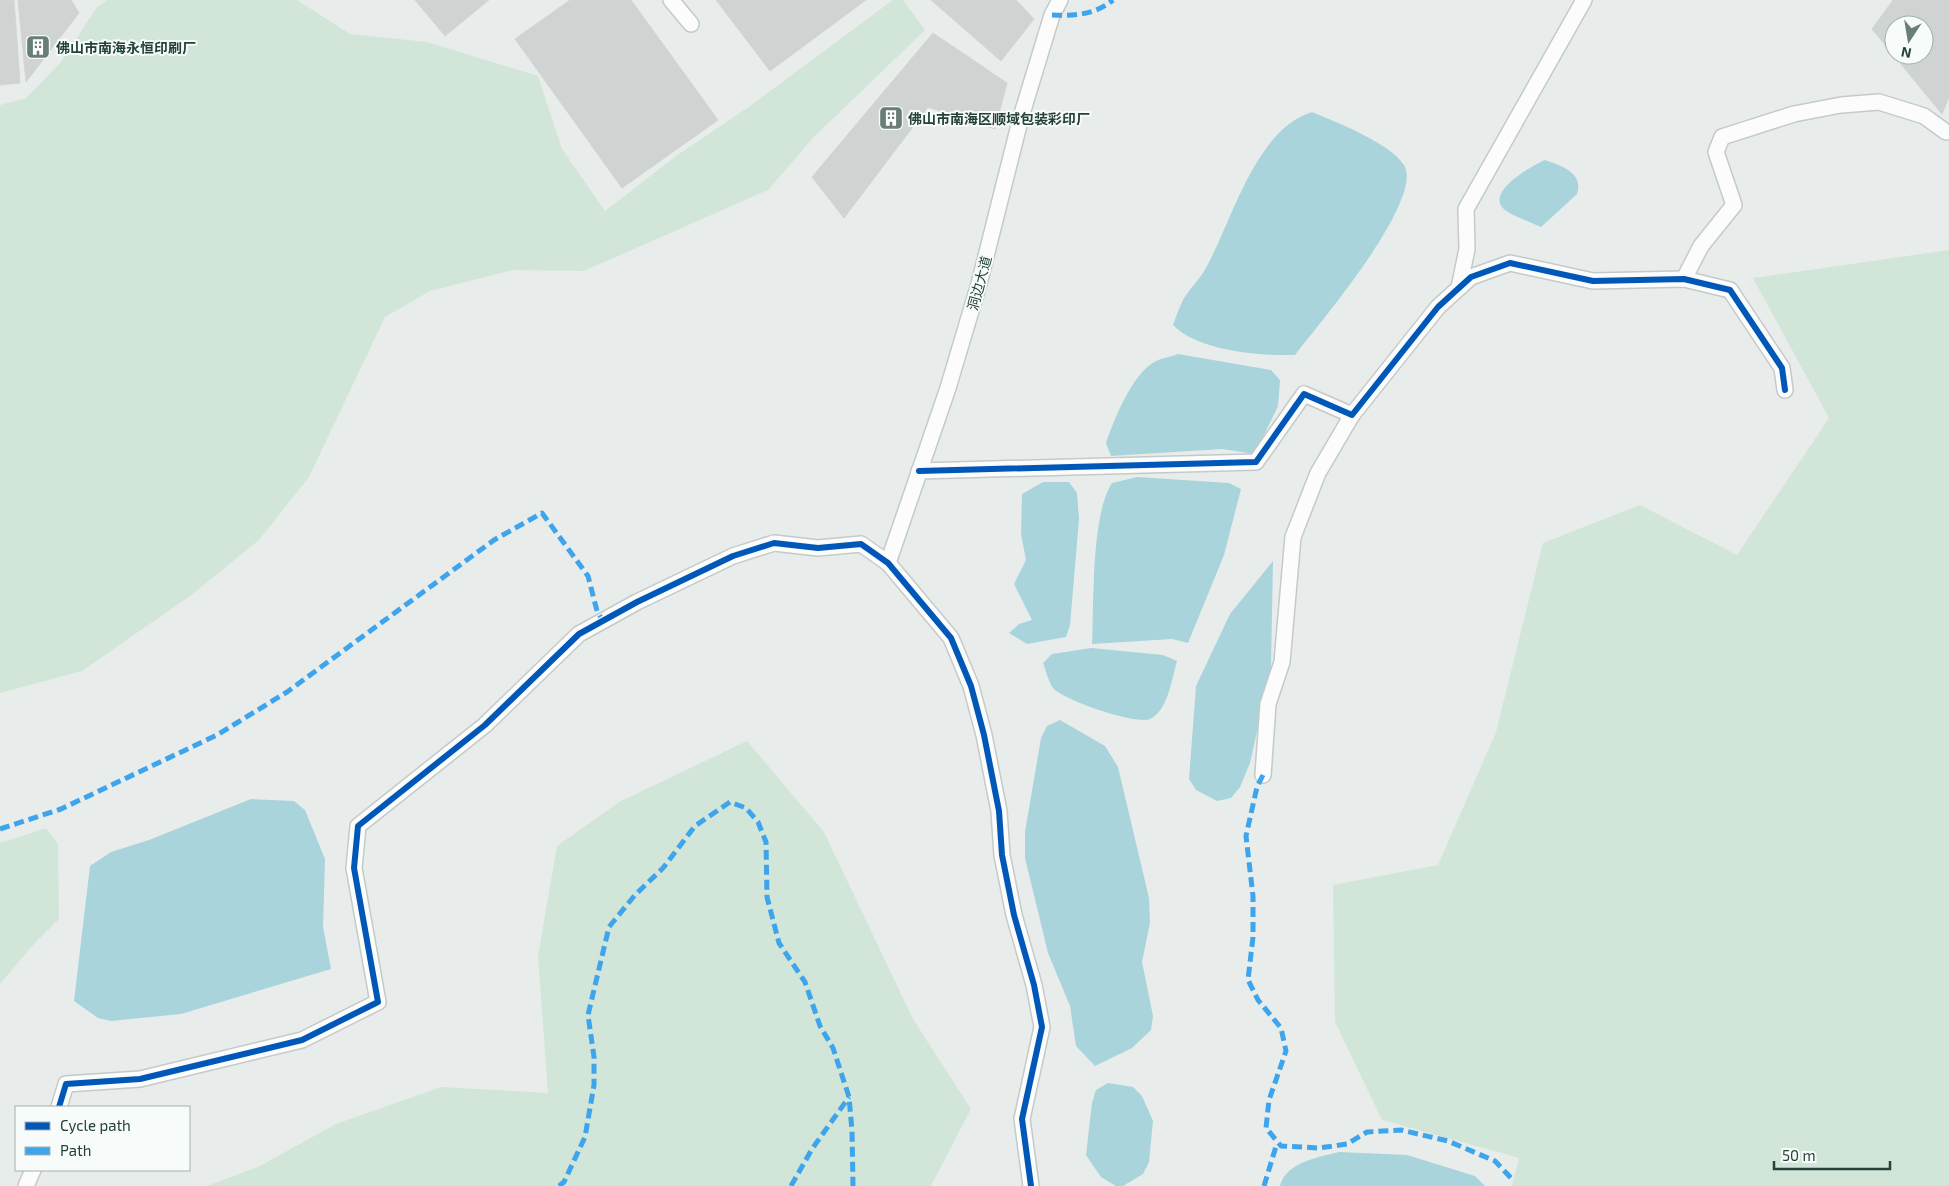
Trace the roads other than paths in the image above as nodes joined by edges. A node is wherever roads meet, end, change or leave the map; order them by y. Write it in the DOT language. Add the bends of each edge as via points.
graph roads {
  1 [pos="671,0"];
  2 [pos="1060,0"];
  3 [pos="1584,0"];
  4 [pos="691,24"];
  5 [pos="1946,132"];
  6 [pos="1684,279"];
  7 [pos="1459,288"];
  8 [pos="1785,390"];
  9 [pos="1352,415"];
  10 [pos="919,471"];
  11 [pos="888,563"];
  12 [pos="1263,775"];
  13 [pos="59,1106"];
  14 [pos="32,1171"];
  15 [pos="26,1186"];
  16 [pos="1031,1186"];
  1 -- 4 [label="street"];
  2 -- 10 [label="street, 洞边大道" via="1052,15 1021,116 980,284"];
  3 -- 7 [label="street" via="1466,209 1467,249"];
  5 -- 6 [label="street" via="1924,116 1879,102 1794,114 1722,137 1716,152 1734,205 1701,246"];
  6 -- 7 [label="street" via="1593,281 1510,263 1470,277"];
  6 -- 8 [label="street" via="1730,290 1782,368"];
  7 -- 9 [label="street" via="1438,307"];
  9 -- 10 [label="street" via="1304,394 1256,462"];
  9 -- 12 [label="street" via="1318,473 1293,537 1282,662 1268,704"];
  10 -- 11 [label="street, 洞边大道"];
  11 -- 13 [label="street" via="860,544 818,548 774,543 733,556 579,634 485,725 358,826 354,868 378,1002 302,1040 140,1079 66,1084"];
  11 -- 16 [label="street" via="951,638 971,686 984,735 999,811 1002,855 1042,1027 1022,1119"];
  14 -- 15 [label="street"];
}
